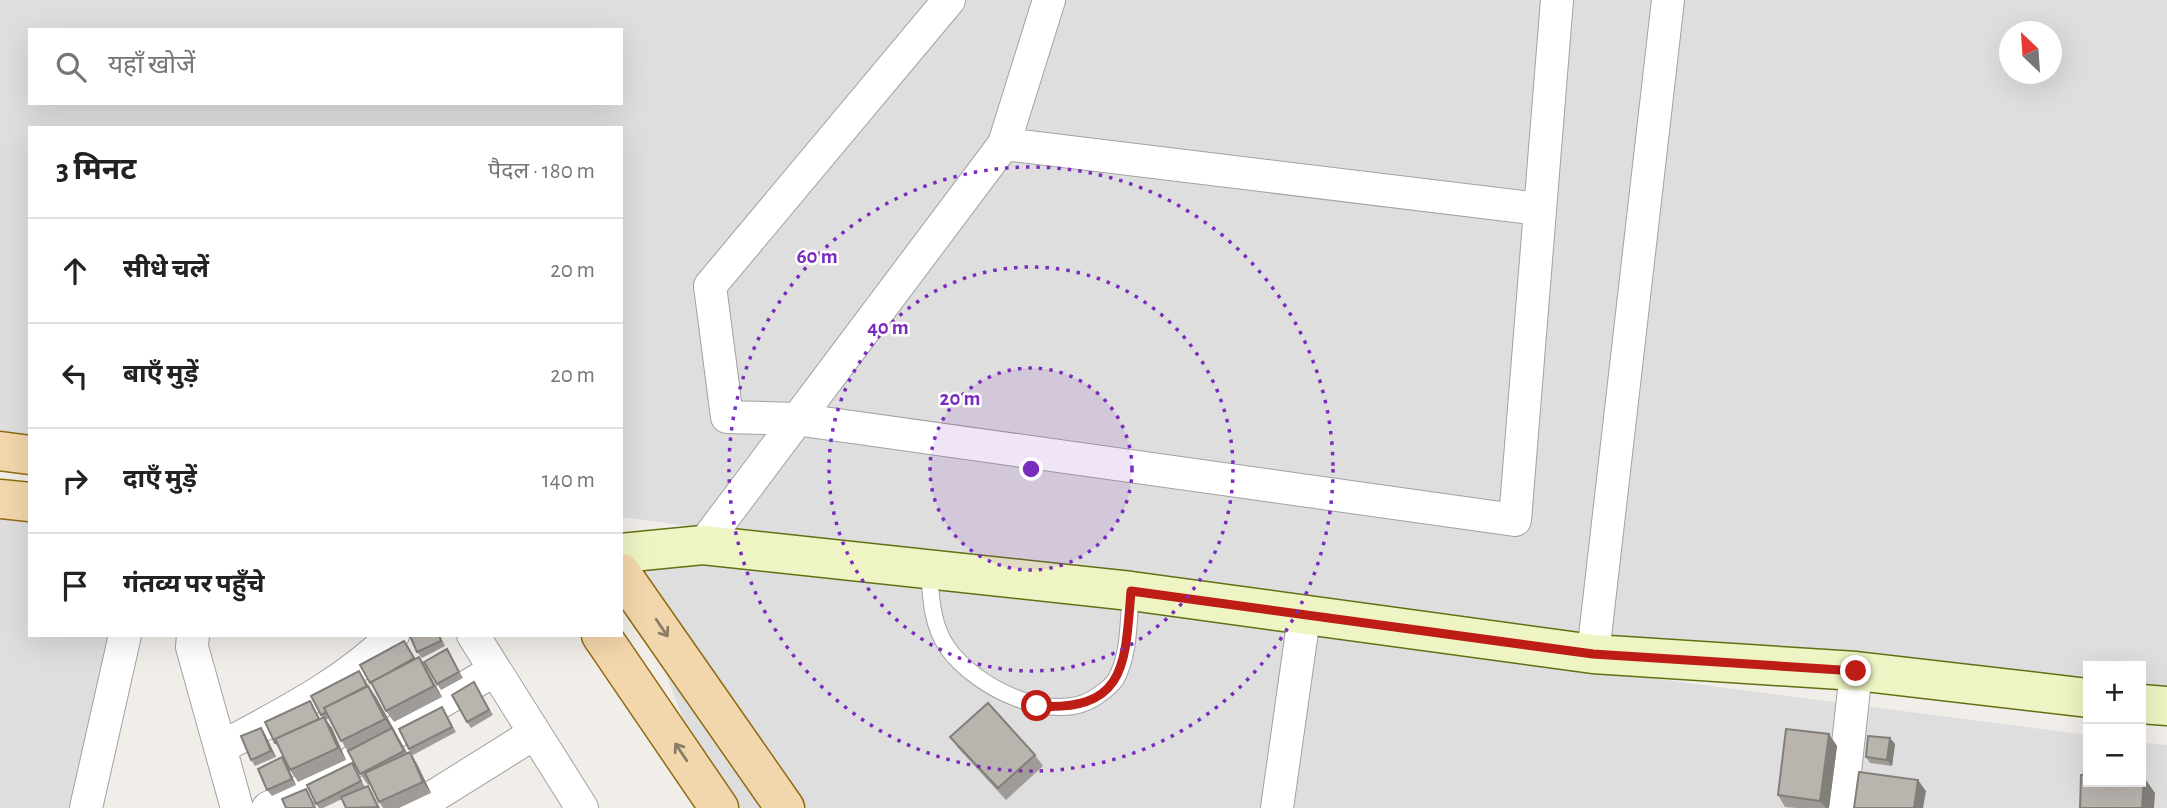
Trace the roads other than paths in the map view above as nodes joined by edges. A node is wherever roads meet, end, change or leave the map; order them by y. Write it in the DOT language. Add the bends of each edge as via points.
graph roads {
  1 [pos="949,0"];
  2 [pos="1049,0"];
  3 [pos="1557,0"];
  4 [pos="1668,0"];
  5 [pos="1004,144"];
  6 [pos="1540,209"];
  7 [pos="794,419"];
  8 [pos="0,451"];
  9 [pos="28,455"];
  10 [pos="0,499"];
  11 [pos="28,502"];
  12 [pos="703,545"];
  13 [pos="623,553"];
  14 [pos="929,569"];
  15 [pos="623,576"];
  16 [pos="1131,591"];
  17 [pos="1304,617"];
  18 [pos="125,637"];
  19 [pos="192,637"];
  20 [pos="391,637"];
  21 [pos="474,637"];
  22 [pos="602,637"];
  23 [pos="1593,654"];
  24 [pos="495,670"];
  25 [pos="1856,671"];
  26 [pos="2083,697"];
  27 [pos="2146,704"];
  28 [pos="2167,706"];
  29 [pos="535,733"];
  30 [pos="220,748"];
  31 [pos="576,806"];
  32 [pos="86,808"];
  33 [pos="237,808"];
  34 [pos="268,808"];
  35 [pos="415,808"];
  36 [pos="719,808"];
  37 [pos="785,808"];
  38 [pos="1277,808"];
  39 [pos="1841,808"];
  1 -- 7 [label="street" via="710,286 727,417"];
  2 -- 5 [label="street"];
  3 -- 6 [label="street"];
  4 -- 23 [label="street"];
  5 -- 6 [label="street"];
  5 -- 7 [label="street"];
  6 -- 7 [label="street" via="1515,520"];
  7 -- 12 [label="street"];
  8 -- 9 [label="main road"];
  10 -- 11 [label="main road"];
  12 -- 13 [label="street"];
  12 -- 14 [label="street"];
  14 -- 16 [label="street"];
  14 -- 16 [label="lane" via="932,612 947,647 971,672 1037,706 1065,708 1091,701 1114,682 1126,656"];
  15 -- 37 [label="main road, one-way"];
  16 -- 17 [label="street"];
  17 -- 23 [label="street"];
  17 -- 38 [label="street"];
  18 -- 32 [label="street"];
  19 -- 30 [label="street"];
  20 -- 30 [label="street" via="370,658 315,695"];
  21 -- 24 [label="street"];
  36 -- 22 [label="main road, one-way"];
  23 -- 25 [label="street"];
  24 -- 29 [label="street"];
  24 -- 34 [label="street" via="341,769"];
  25 -- 26 [label="street"];
  25 -- 39 [label="street"];
  27 -- 28 [label="street"];
  29 -- 31 [label="street"];
  29 -- 35 [label="street"];
  30 -- 33 [label="street"];
}
